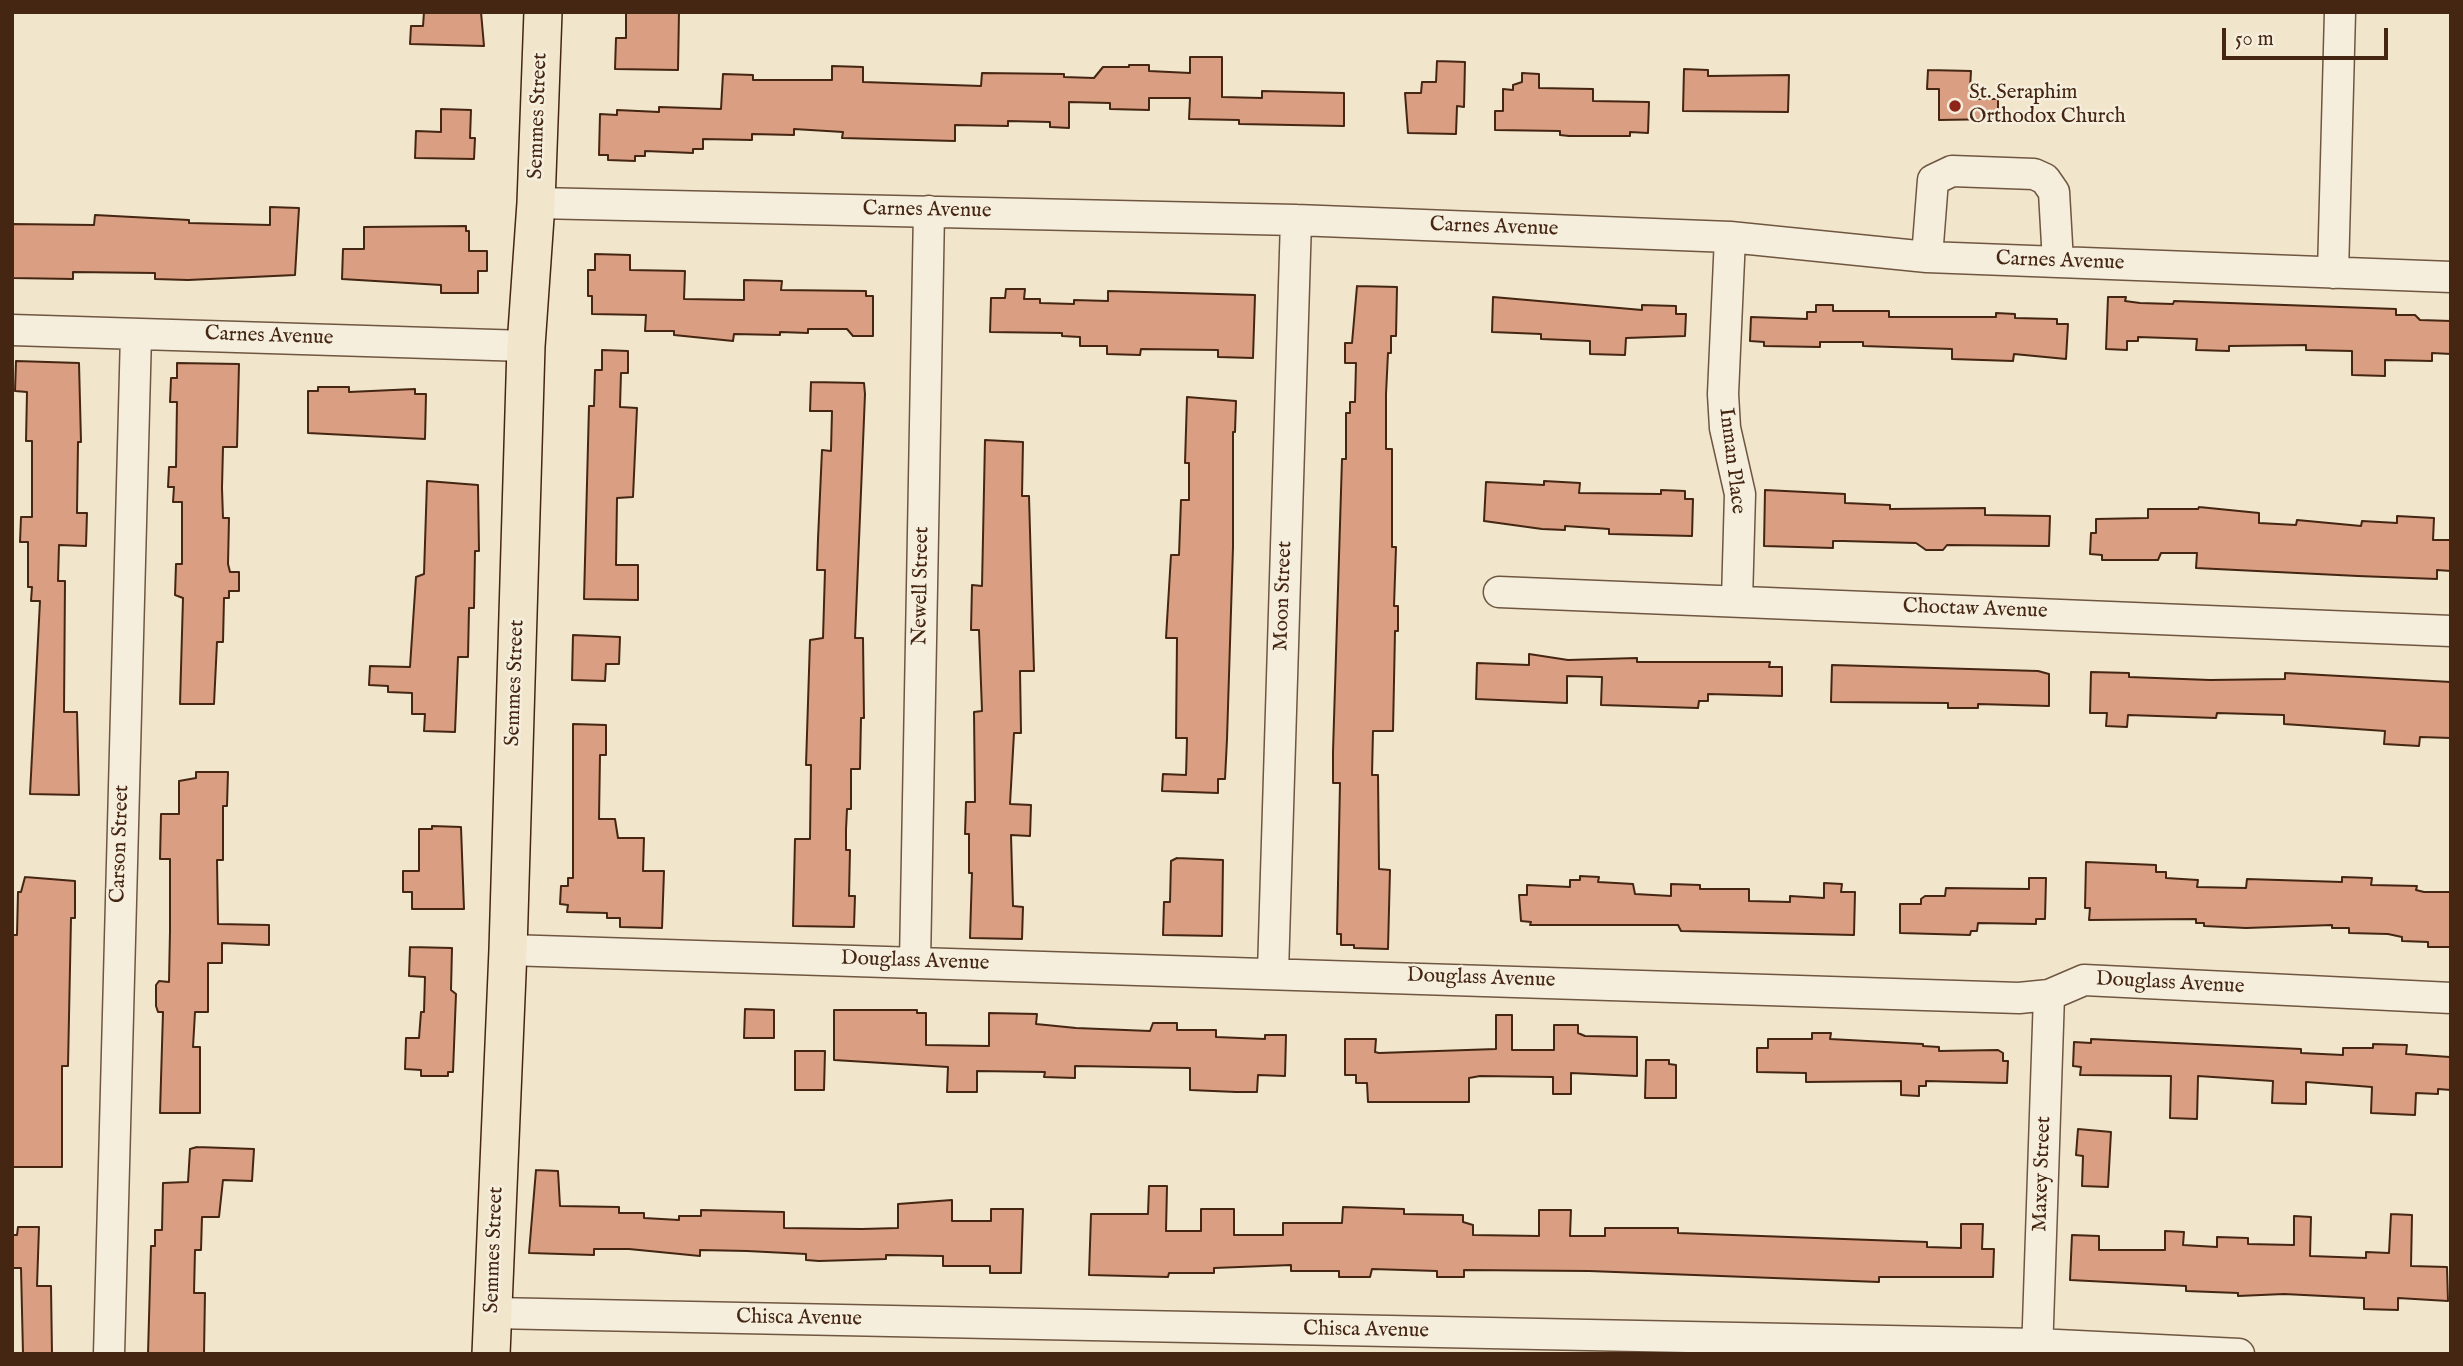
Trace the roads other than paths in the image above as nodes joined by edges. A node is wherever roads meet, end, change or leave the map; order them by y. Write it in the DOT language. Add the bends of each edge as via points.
graph roads {
  1 [pos="543,12"];
  2 [pos="2340,12"];
  3 [pos="536,203"];
  4 [pos="929,211"];
  5 [pos="1296,220"];
  6 [pos="1730,237"];
  7 [pos="1927,257"];
  8 [pos="2058,262"];
  9 [pos="2333,273"];
  10 [pos="2451,277"];
  11 [pos="12,330"];
  12 [pos="136,334"];
  13 [pos="526,346"];
  14 [pos="1499,592"];
  15 [pos="1737,600"];
  16 [pos="2451,631"];
  17 [pos="508,950"];
  18 [pos="915,962"];
  19 [pos="1273,972"];
  20 [pos="2049,995"];
  21 [pos="2451,998"];
  22 [pos="492,1313"];
  23 [pos="2037,1349"];
  24 [pos="108,1354"];
  25 [pos="491,1354"];
  26 [pos="2239,1354"];
  1 -- 3 [label="main road, Semmes Street"];
  2 -- 9 [label="street"];
  3 -- 4 [label="street, Carnes Avenue"];
  3 -- 13 [label="main road, Semmes Street"];
  4 -- 5 [label="street, Carnes Avenue"];
  4 -- 18 [label="street, Newell Street"];
  5 -- 6 [label="street, Carnes Avenue"];
  5 -- 19 [label="street, Moon Street"];
  6 -- 7 [label="street, Carnes Avenue"];
  6 -- 15 [label="street, Inman Place" via="1723,394 1724,429 1740,494"];
  7 -- 8 [label="street, Carnes Avenue"];
  7 -- 8 [label="street" via="1933,180 1952,171 2034,174 2045,178 2054,192"];
  8 -- 9 [label="street, Carnes Avenue"];
  9 -- 10 [label="street, Carnes Avenue"];
  11 -- 12 [label="street, Carnes Avenue"];
  12 -- 13 [label="street, Carnes Avenue"];
  12 -- 24 [label="street, Carson Street"];
  13 -- 17 [label="main road, Semmes Street"];
  14 -- 15 [label="street, Choctaw Avenue"];
  15 -- 16 [label="street, Choctaw Avenue"];
  17 -- 18 [label="street, Douglass Avenue"];
  17 -- 22 [label="main road, Semmes Street"];
  18 -- 19 [label="street, Douglass Avenue"];
  19 -- 20 [label="street, Douglass Avenue" via="2020,998"];
  20 -- 21 [label="street, Douglass Avenue" via="2084,980"];
  20 -- 23 [label="street, Maxey Street"];
  22 -- 23 [label="street, Chisca Avenue"];
  22 -- 25 [label="main road, Semmes Street"];
  23 -- 26 [label="street, Chisca Avenue"];
}
